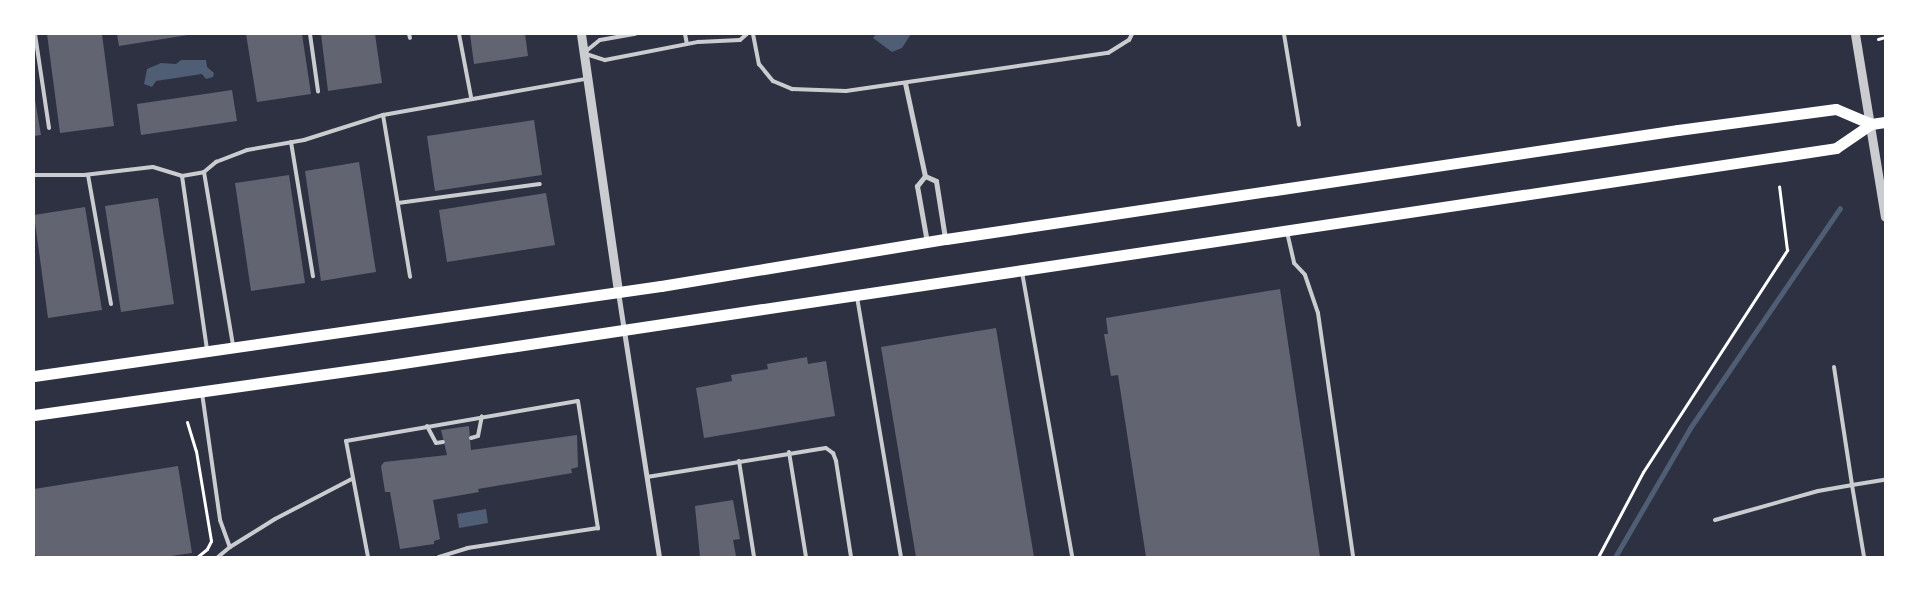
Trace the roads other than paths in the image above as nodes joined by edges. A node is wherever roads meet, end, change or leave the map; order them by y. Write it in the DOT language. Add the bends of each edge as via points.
graph roads {
  1 [pos="36,34"];
  2 [pos="310,34"];
  3 [pos="459,34"];
  4 [pos="581,34"];
  5 [pos="635,34"];
  6 [pos="684,34"];
  7 [pos="747,34"];
  8 [pos="753,34"];
  9 [pos="1132,34"];
  10 [pos="1284,34"];
  11 [pos="1855,34"];
  12 [pos="686,44"];
  13 [pos="584,54"];
  14 [pos="586,79"];
  15 [pos="905,83"];
  16 [pos="318,91"];
  17 [pos="471,97"];
  18 [pos="383,115"];
  19 [pos="1885,122"];
  20 [pos="1871,124"];
  21 [pos="1299,125"];
  22 [pos="49,128"];
  23 [pos="291,142"];
  24 [pos="204,172"];
  25 [pos="34,175"];
  26 [pos="88,175"];
  27 [pos="182,176"];
  28 [pos="925,176"];
  29 [pos="540,184"];
  30 [pos="398,203"];
  31 [pos="1885,217"];
  32 [pos="1287,230"];
  33 [pos="946,239"];
  34 [pos="926,242"];
  35 [pos="1021,270"];
  36 [pos="313,276"];
  37 [pos="410,277"];
  38 [pos="618,292"];
  39 [pos="857,295"];
  40 [pos="111,304"];
  41 [pos="623,328"];
  42 [pos="233,347"];
  43 [pos="207,351"];
  44 [pos="1834,368"];
  45 [pos="34,376"];
  46 [pos="201,391"];
  47 [pos="34,415"];
  48 [pos="482,416"];
  49 [pos="427,426"];
  50 [pos="471,438"];
  51 [pos="443,442"];
  52 [pos="789,452"];
  53 [pos="739,461"];
  54 [pos="647,478"];
  55 [pos="352,479"];
  56 [pos="1885,480"];
  57 [pos="1852,484"];
  58 [pos="1715,520"];
  59 [pos="230,547"];
  60 [pos="218,557"];
  61 [pos="368,557"];
  62 [pos="438,557"];
  63 [pos="659,557"];
  64 [pos="754,557"];
  65 [pos="806,557"];
  66 [pos="851,557"];
  67 [pos="901,557"];
  68 [pos="1072,557"];
  69 [pos="1353,557"];
  70 [pos="1864,557"];
  1 -- 22 [label="lane"];
  2 -- 16 [label="lane"];
  3 -- 17 [label="lane"];
  4 -- 13 [label="street"];
  5 -- 13 [label="lane" via="600,40"];
  6 -- 12 [label="lane"];
  7 -- 12 [label="lane" via="740,40"];
  8 -- 15 [label="lane" via="758,64 773,81 792,89 846,92"];
  9 -- 15 [label="lane" via="1129,40 1108,53"];
  10 -- 21 [label="lane"];
  11 -- 20 [label="street"];
  12 -- 13 [label="lane" via="605,60"];
  13 -- 14 [label="street"];
  14 -- 17 [label="lane"];
  14 -- 38 [label="street"];
  15 -- 28 [label="street"];
  17 -- 18 [label="lane"];
  18 -- 23 [label="lane"];
  18 -- 30 [label="lane"];
  19 -- 20 [label="main road"];
  20 -- 31 [label="street"];
  20 -- 32 [label="main road" via="1841,147"];
  20 -- 33 [label="main road" via="1836,109"];
  23 -- 24 [label="lane" via="247,150 216,162"];
  23 -- 36 [label="lane"];
  24 -- 27 [label="lane"];
  24 -- 42 [label="lane"];
  25 -- 26 [label="lane"];
  26 -- 27 [label="lane" via="153,167"];
  26 -- 40 [label="lane"];
  27 -- 43 [label="lane"];
  28 -- 33 [label="street" via="936,182"];
  28 -- 34 [label="street" via="917,186"];
  29 -- 30 [label="lane"];
  30 -- 37 [label="lane"];
  32 -- 35 [label="main road"];
  32 -- 69 [label="lane" via="1294,263 1305,275 1318,313"];
  33 -- 34 [label="main road"];
  34 -- 38 [label="main road"];
  35 -- 39 [label="main road"];
  35 -- 68 [label="lane"];
  38 -- 41 [label="street"];
  38 -- 42 [label="main road"];
  39 -- 41 [label="main road"];
  39 -- 67 [label="lane"];
  41 -- 46 [label="main road"];
  41 -- 54 [label="street"];
  42 -- 43 [label="main road"];
  43 -- 45 [label="main road"];
  44 -- 57 [label="lane"];
  46 -- 47 [label="main road"];
  46 -- 59 [label="lane" via="220,520"];
  48 -- 49 [label="lane"];
  48 -- 50 [label="lane" via="478,436"];
  48 -- 62 [label="lane" via="578,401 598,528 468,548"];
  49 -- 51 [label="lane" via="436,443"];
  49 -- 55 [label="lane" via="346,441"];
  52 -- 53 [label="lane"];
  52 -- 65 [label="lane"];
  52 -- 66 [label="lane" via="818,448 833,453"];
  53 -- 54 [label="lane"];
  53 -- 64 [label="lane"];
  54 -- 63 [label="street"];
  55 -- 59 [label="lane" via="275,519"];
  55 -- 61 [label="lane"];
  56 -- 57 [label="lane"];
  57 -- 58 [label="lane"];
  57 -- 70 [label="lane"];
  59 -- 60 [label="lane"];
}
